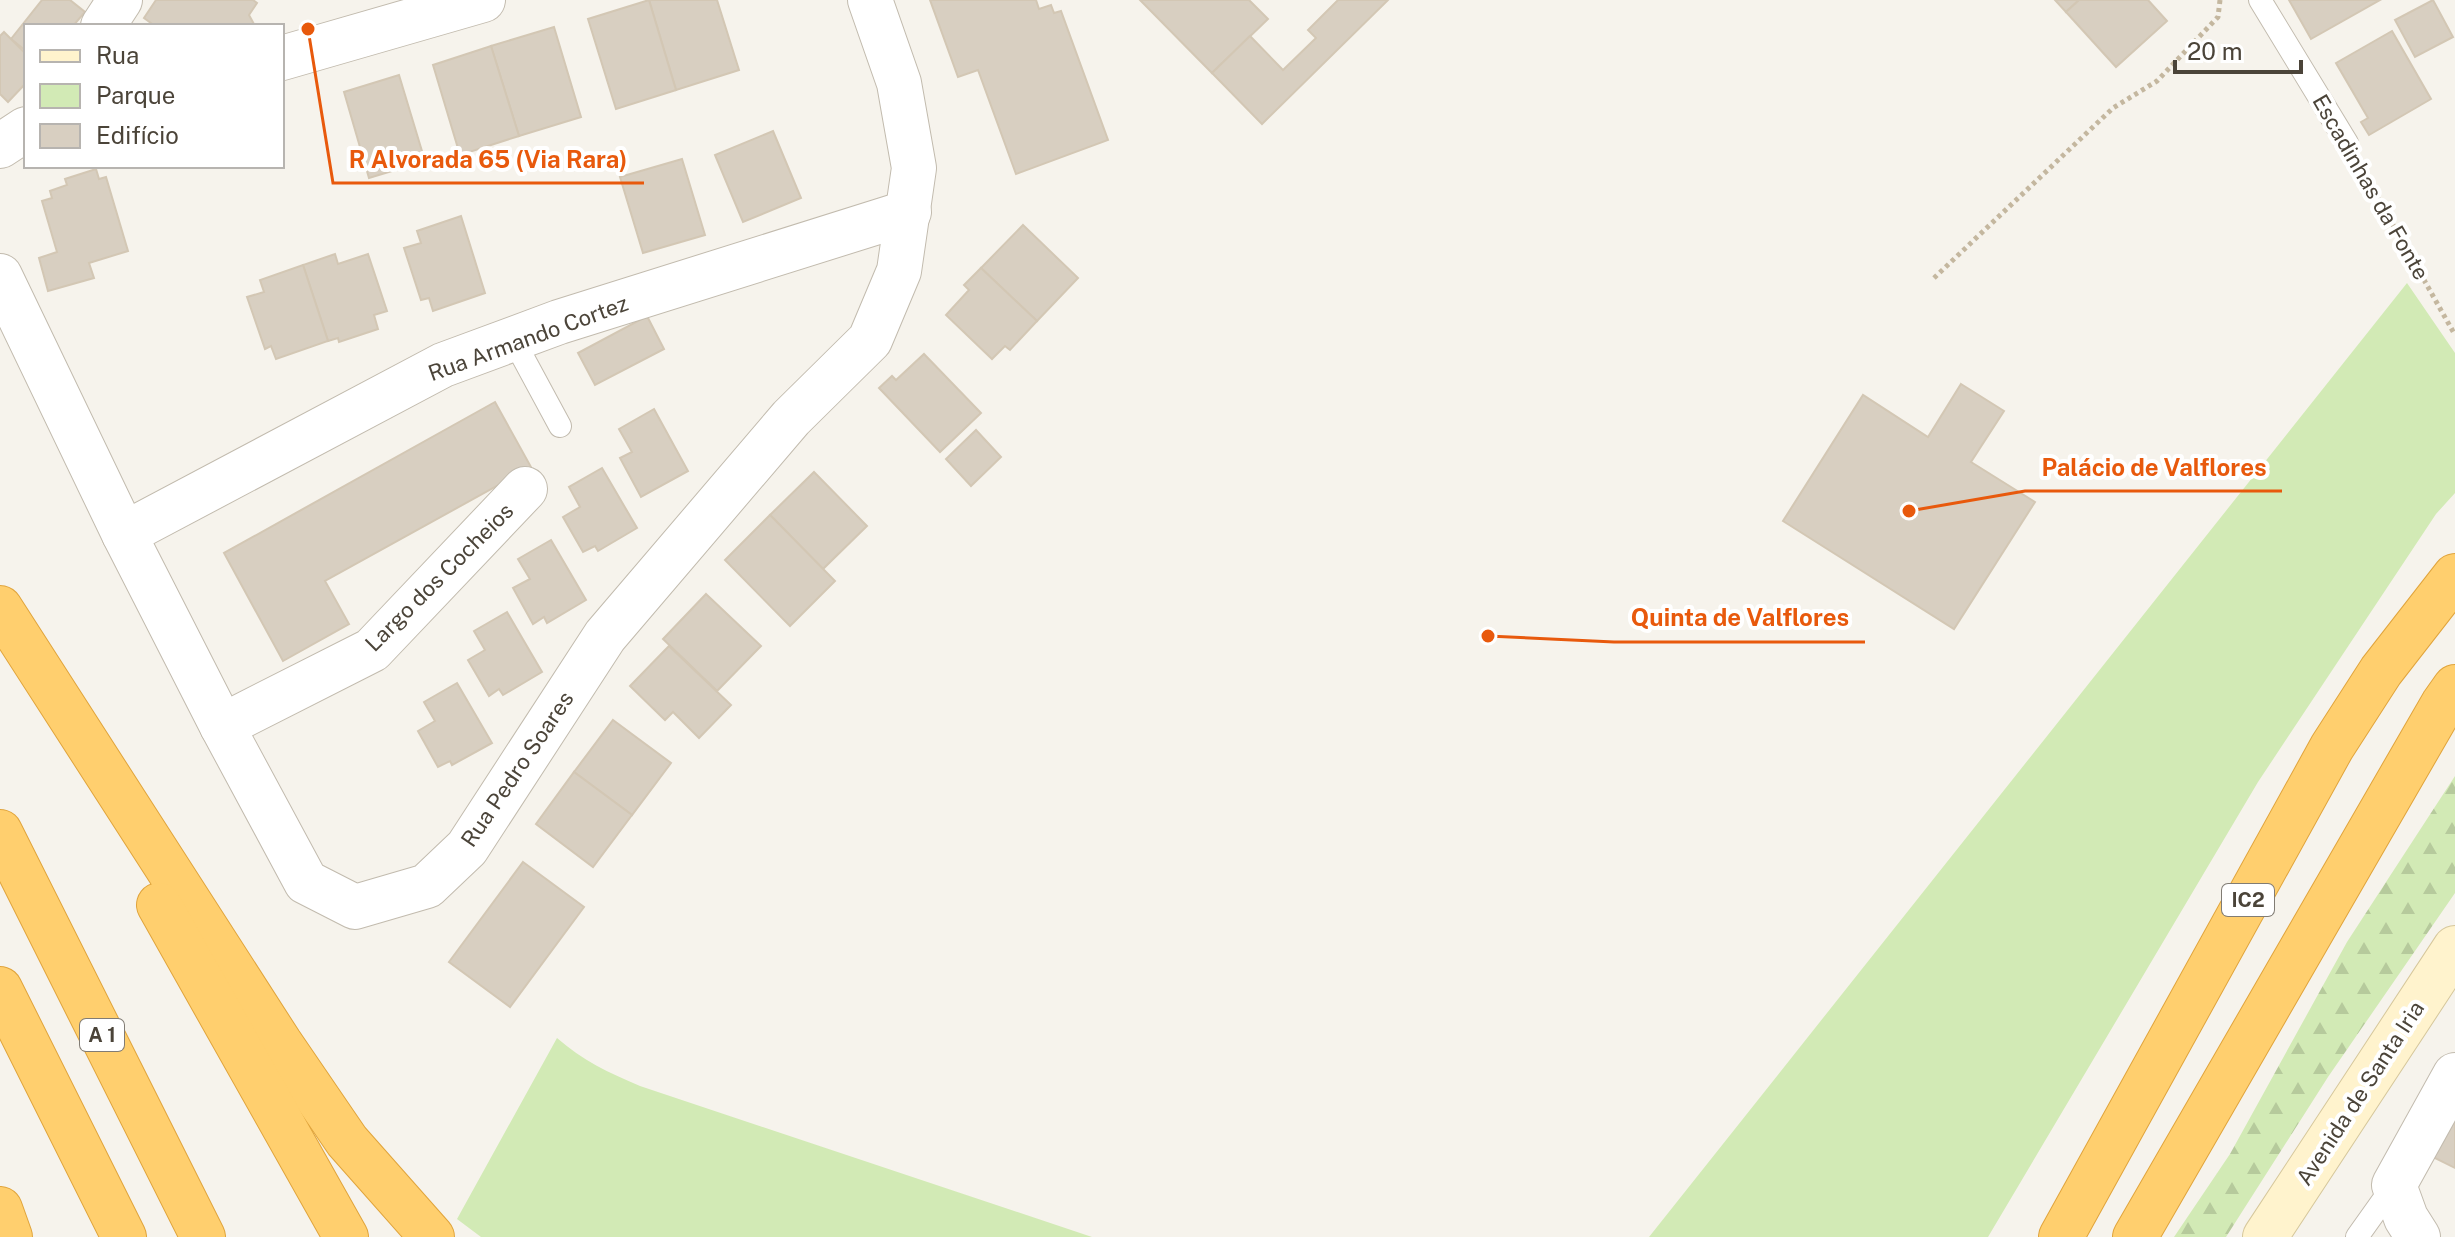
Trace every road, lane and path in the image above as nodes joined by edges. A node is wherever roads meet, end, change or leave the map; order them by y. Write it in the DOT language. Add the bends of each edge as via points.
graph roads {
  1 [pos="120,0"];
  2 [pos="483,0"];
  3 [pos="870,0"];
  4 [pos="2220,0"];
  5 [pos="2260,0"];
  6 [pos="104,24"];
  7 [pos="284,57"];
  8 [pos="24,130"];
  9 [pos="2347,143"];
  10 [pos="0,146"];
  11 [pos="909,212"];
  12 [pos="0,276"];
  13 [pos="1934,278"];
  14 [pos="2455,335"];
  15 [pos="513,339"];
  16 [pos="560,426"];
  17 [pos="525,489"];
  18 [pos="124,534"];
  19 [pos="2455,576"];
  20 [pos="0,608"];
  21 [pos="0,618"];
  22 [pos="2455,687"];
  23 [pos="222,726"];
  24 [pos="0,832"];
  25 [pos="2455,948"];
  26 [pos="0,989"];
  27 [pos="2455,1075"];
  28 [pos="0,1209"];
  29 [pos="2406,1213"];
  30 [pos="10,1237"];
  31 [pos="124,1237"];
  32 [pos="203,1237"];
  33 [pos="346,1237"];
  34 [pos="432,1237"];
  35 [pos="2061,1237"];
  36 [pos="2135,1237"];
  37 [pos="2265,1237"];
  38 [pos="2357,1237"];
  1 -- 6 [label="street"];
  2 -- 7 [label="street"];
  3 -- 11 [label="street, Rua Pedro Soares" via="899,83 914,168"];
  4 -- 13 [label="path" via="2218,17 2157,81 2113,108"];
  5 -- 9 [label="lane, Escadinhas da Fonte"];
  8 -- 10 [label="street"];
  9 -- 14 [label="path, Escadinhas da Fonte"];
  11 -- 15 [label="street, Rua Armando Cortez"];
  11 -- 23 [label="street, Rua Pedro Soares" via="899,271 870,340 791,418 605,636 467,848 427,886 355,907 306,882"];
  12 -- 18 [label="street, Rua Pedro Soares"];
  15 -- 16 [label="lane"];
  15 -- 18 [label="street, Rua Armando Cortez" via="443,365"];
  17 -- 23 [label="street, Largo dos Cocheios" via="372,650"];
  18 -- 23 [label="street, Rua Pedro Soares"];
  19 -- 35 [label="highway, IC2" via="2381,671 2332,747"];
  20 -- 34 [label="highway" via="338,1129"];
  21 -- 33 [label="highway"];
  22 -- 36 [label="highway"];
  24 -- 32 [label="highway, A 1"];
  25 -- 37 [label="main road, Avenida de Santa Iria"];
  26 -- 31 [label="highway"];
  27 -- 29 [label="street"];
  28 -- 30 [label="highway"];
  29 -- 38 [label="lane"];
}
